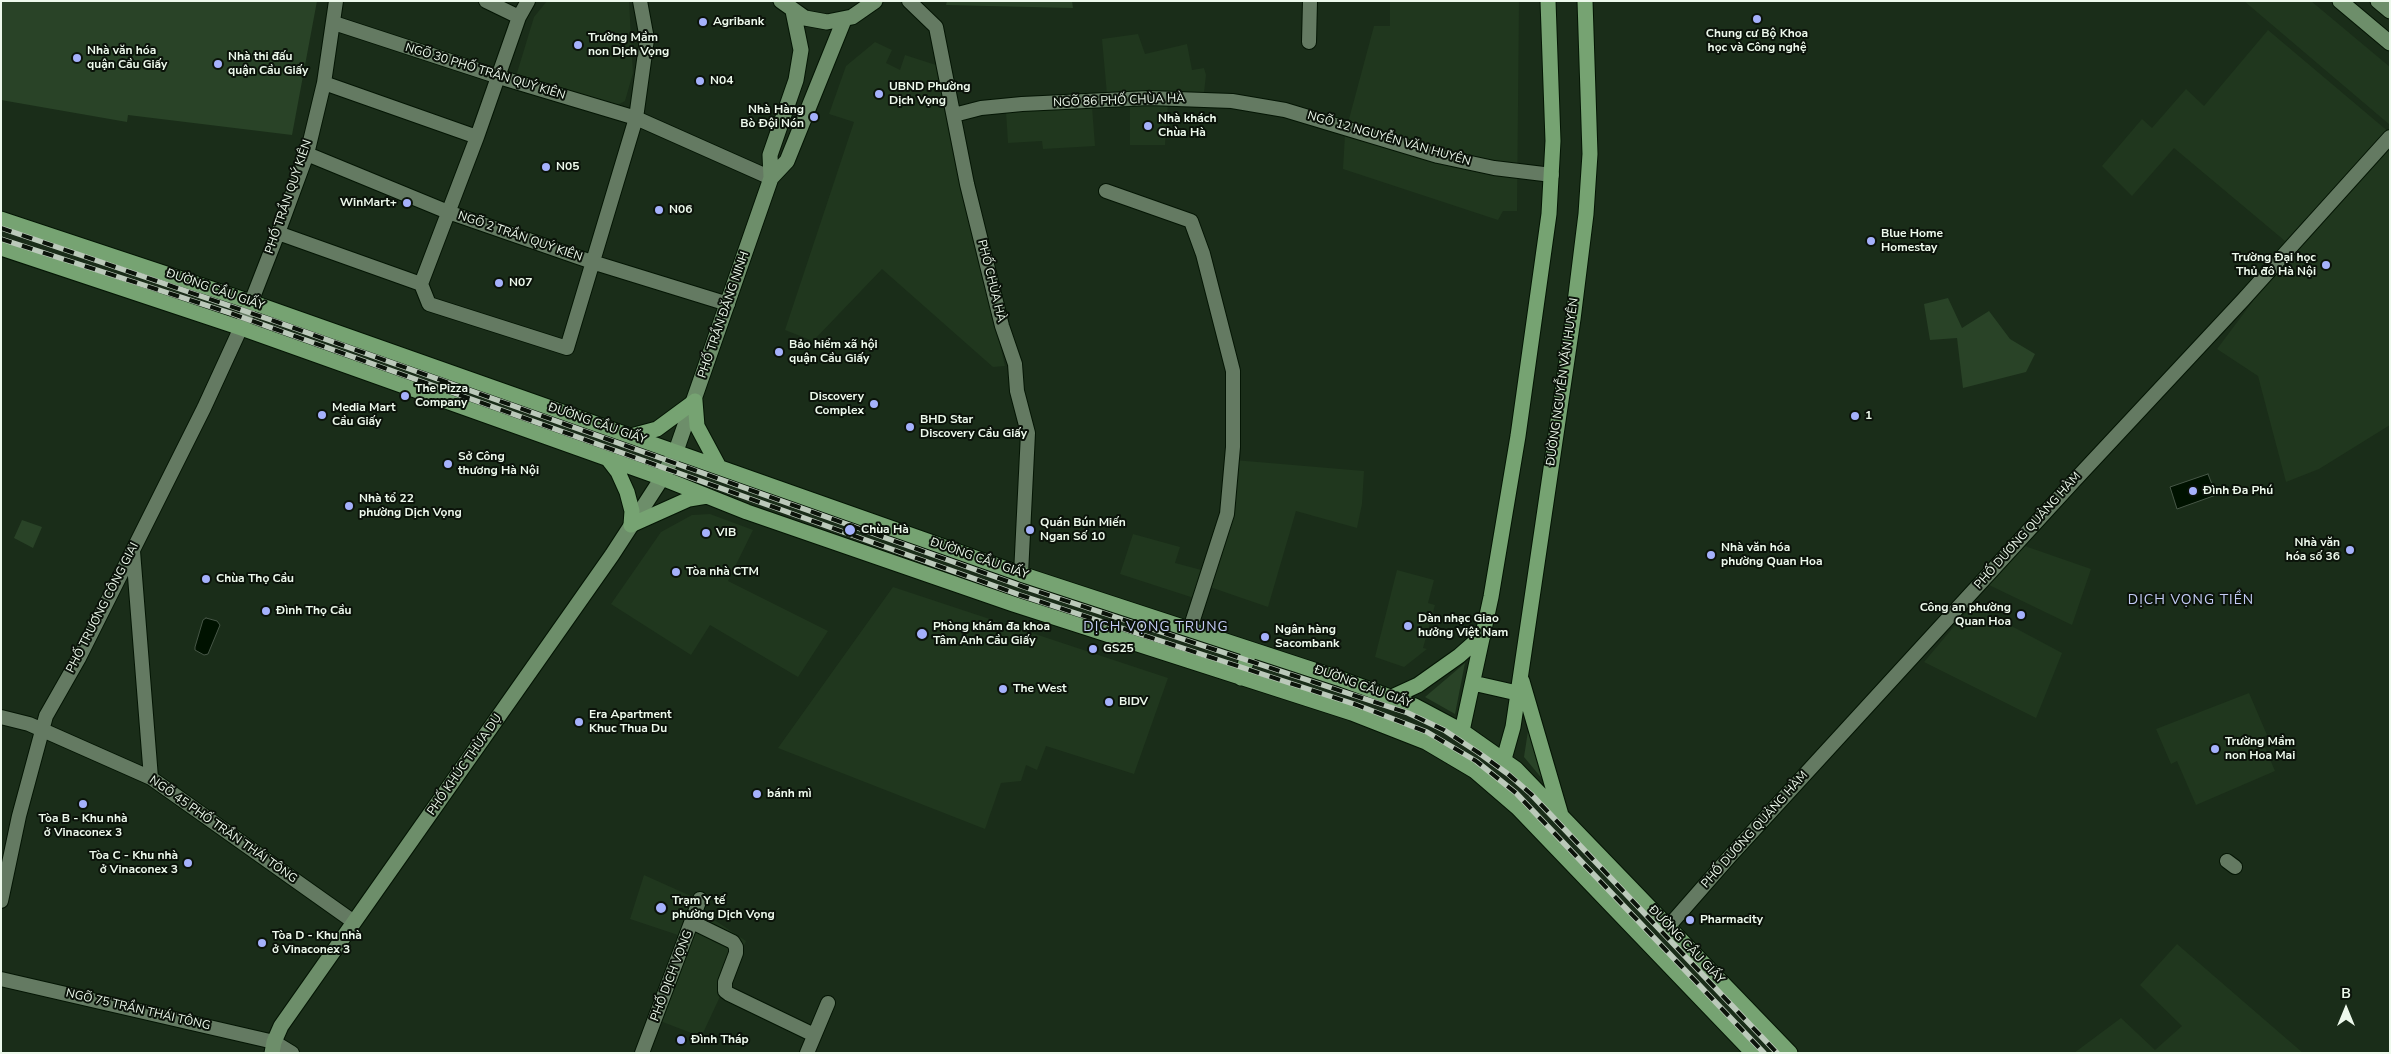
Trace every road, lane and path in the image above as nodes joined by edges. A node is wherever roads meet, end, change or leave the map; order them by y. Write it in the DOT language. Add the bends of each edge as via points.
graph roads {
  1 [pos="336,1"];
  2 [pos="486,1"];
  3 [pos="528,1"];
  4 [pos="640,1"];
  5 [pos="875,1"];
  6 [pos="909,1"];
  7 [pos="1310,1"];
  8 [pos="1548,1"];
  9 [pos="1585,1"];
  10 [pos="2340,1"];
  11 [pos="2378,1"];
  12 [pos="787,6"];
  13 [pos="2390,11"];
  14 [pos="518,17"];
  15 [pos="844,20"];
  16 [pos="334,23"];
  17 [pos="1310,42"];
  18 [pos="2390,43"];
  19 [pos="499,77"];
  20 [pos="324,83"];
  21 [pos="1285,110"];
  22 [pos="954,115"];
  23 [pos="636,118"];
  24 [pos="478,137"];
  25 [pos="2390,137"];
  26 [pos="306,154"];
  27 [pos="1552,175"];
  28 [pos="771,178"];
  29 [pos="1106,191"];
  30 [pos="448,212"];
  31 [pos="1,219"];
  32 [pos="278,232"];
  33 [pos="46,233"];
  34 [pos="1,248"];
  35 [pos="36,259"];
  36 [pos="592,262"];
  37 [pos="421,284"];
  38 [pos="251,302"];
  39 [pos="728,304"];
  40 [pos="240,328"];
  41 [pos="694,401"];
  42 [pos="631,436"];
  43 [pos="676,451"];
  44 [pos="608,459"];
  45 [pos="720,467"];
  46 [pos="662,478"];
  47 [pos="707,496"];
  48 [pos="631,526"];
  49 [pos="133,550"];
  50 [pos="1021,574"];
  51 [pos="1190,629"];
  52 [pos="1485,633"];
  53 [pos="1250,649"];
  54 [pos="1520,675"];
  55 [pos="1241,678"];
  56 [pos="1473,683"];
  57 [pos="1517,693"];
  58 [pos="1394,696"];
  59 [pos="1,717"];
  60 [pos="41,730"];
  61 [pos="1462,731"];
  62 [pos="1504,759"];
  63 [pos="151,778"];
  64 [pos="1562,817"];
  65 [pos="700,899"];
  66 [pos="1,901"];
  67 [pos="354,922"];
  68 [pos="692,922"];
  69 [pos="1668,926"];
  70 [pos="1,979"];
  71 [pos="828,1003"];
  72 [pos="814,1035"];
  73 [pos="273,1047"];
  74 [pos="292,1053"];
  75 [pos="642,1053"];
  76 [pos="807,1053"];
  77 [pos="1753,1053"];
  78 [pos="1790,1053"];
  1 -- 16 [label="street, PHỐ TRẦN QUÝ KIÊN"];
  2 -- 14 [label="street"];
  3 -- 14 [label="street"];
  4 -- 23 [label="street" via="647,39"];
  5 -- 15 [label="street"];
  6 -- 22 [label="street, PHỐ CHÙA HÀ" via="936,27"];
  7 -- 17 [label="street"];
  8 -- 27 [label="main road"];
  9 -- 54 [label="main road, ĐƯỜNG NGUYỄN VĂN HUYÊN" via="1590,154 1587,205"];
  10 -- 18 [label="street"];
  11 -- 13 [label="street"];
  12 -- 15 [label="street" via="816,21"];
  12 -- 28 [label="street, PHỐ TRẦN ĐĂNG NINH" via="800,50 796,80 770,155"];
  14 -- 19 [label="street"];
  15 -- 28 [label="street, PHỐ TRẦN ĐĂNG NINH" via="787,161"];
  16 -- 19 [label="street, NGÕ 30 PHỐ TRẦN QUÝ KIÊN"];
  16 -- 20 [label="street, PHỐ TRẦN QUÝ KIÊN"];
  19 -- 23 [label="street, NGÕ 30 PHỐ TRẦN QUÝ KIÊN"];
  19 -- 24 [label="street"];
  20 -- 24 [label="street"];
  20 -- 26 [label="street, PHỐ TRẦN QUÝ KIÊN"];
  21 -- 22 [label="street, NGÕ 86 PHỐ CHÙA HÀ" via="1201,98 1149,98 1022,104 980,108"];
  21 -- 27 [label="street, NGÕ 12 NGUYỄN VĂN HUYÊN" via="1438,156 1494,168"];
  22 -- 50 [label="street, PHỐ CHÙA HÀ" via="967,184 1002,326 1015,364 1017,391 1028,433"];
  23 -- 28 [label="street, NGÕ 30 PHỐ TRẦN QUÝ KIÊN"];
  23 -- 36 [label="street"];
  24 -- 30 [label="street"];
  25 -- 69 [label="street, PHỐ DƯƠNG QUẢNG HÀM"];
  26 -- 30 [label="street, NGÕ 2 TRẦN QUÝ KIÊN"];
  26 -- 32 [label="street, PHỐ TRẦN QUÝ KIÊN"];
  27 -- 52 [label="main road" via="1521,418"];
  28 -- 39 [label="street, PHỐ TRẦN ĐĂNG NINH"];
  29 -- 51 [label="street" via="1191,221 1203,254 1233,371 1233,447 1226,514"];
  30 -- 36 [label="street, NGÕ 2 TRẦN QUÝ KIÊN"];
  30 -- 37 [label="street"];
  31 -- 33 [label="main road, ĐƯỜNG CẦU GIẤY"];
  32 -- 37 [label="street"];
  32 -- 38 [label="street, PHỐ TRẦN QUÝ KIÊN"];
  33 -- 35 [label="main road"];
  33 -- 38 [label="main road, ĐƯỜNG CẦU GIẤY"];
  34 -- 35 [label="main road, ĐƯỜNG CẦU GIẤY"];
  35 -- 40 [label="main road, ĐƯỜNG CẦU GIẤY"];
  36 -- 37 [label="street" via="567,348 430,304"];
  36 -- 39 [label="street, NGÕ 2 TRẦN QUÝ KIÊN"];
  38 -- 40 [label="street, PHỐ TRẦN QUÝ KIÊN"];
  38 -- 42 [label="main road, ĐƯỜNG CẦU GIẤY"];
  39 -- 41 [label="street, PHỐ TRẦN ĐĂNG NINH"];
  40 -- 44 [label="main road, ĐƯỜNG CẦU GIẤY"];
  40 -- 49 [label="street, PHỐ TRƯƠNG CÔNG GIAI"];
  41 -- 42 [label="main road" via="657,429"];
  41 -- 43 [label="street, PHỐ TRẦN ĐĂNG NINH"];
  41 -- 45 [label="main road" via="697,426"];
  42 -- 43 [label="main road, ĐƯỜNG CẦU GIẤY"];
  43 -- 45 [label="main road, ĐƯỜNG CẦU GIẤY"];
  43 -- 46 [label="street, PHỐ TRẦN ĐĂNG NINH"];
  44 -- 46 [label="main road, ĐƯỜNG CẦU GIẤY"];
  44 -- 48 [label="main road" via="627,492 632,511"];
  45 -- 50 [label="main road, ĐƯỜNG CẦU GIẤY"];
  46 -- 47 [label="main road, ĐƯỜNG CẦU GIẤY"];
  46 -- 48 [label="street, PHỐ KHÚC THỪA DỤ"];
  47 -- 48 [label="main road" via="690,499"];
  47 -- 55 [label="main road, ĐƯỜNG CẦU GIẤY" via="1013,604"];
  48 -- 67 [label="street, PHỐ KHÚC THỪA DỤ"];
  49 -- 60 [label="street, PHỐ TRƯƠNG CÔNG GIAI"];
  49 -- 63 [label="street"];
  50 -- 51 [label="main road, ĐƯỜNG CẦU GIẤY"];
  51 -- 53 [label="main road, ĐƯỜNG CẦU GIẤY"];
  52 -- 56 [label="main road"];
  52 -- 58 [label="main road" via="1418,685"];
  53 -- 55 [label="main road"];
  53 -- 58 [label="main road, ĐƯỜNG CẦU GIẤY"];
  54 -- 57 [label="main road, ĐƯỜNG NGUYỄN VĂN HUYÊN"];
  54 -- 64 [label="main road"];
  55 -- 77 [label="main road, ĐƯỜNG CẦU GIẤY" via="1388,726 1426,742 1475,771 1546,836"];
  56 -- 57 [label="main road"];
  56 -- 61 [label="main road"];
  57 -- 62 [label="main road, ĐƯỜNG NGUYỄN VĂN HUYÊN" via="1513,727"];
  58 -- 61 [label="main road, ĐƯỜNG CẦU GIẤY"];
  59 -- 60 [label="street, NGÕ 45 PHỐ TRẦN THÁI TÔNG"];
  60 -- 63 [label="street, NGÕ 45 PHỐ TRẦN THÁI TÔNG"];
  60 -- 66 [label="street, PHỐ TRƯƠNG CÔNG GIAI"];
  61 -- 62 [label="main road, ĐƯỜNG CẦU GIẤY"];
  62 -- 64 [label="main road, ĐƯỜNG CẦU GIẤY"];
  63 -- 67 [label="street, NGÕ 45 PHỐ TRẦN THÁI TÔNG"];
  64 -- 69 [label="main road, ĐƯỜNG CẦU GIẤY"];
  65 -- 68 [label="street, PHỐ DỊCH VỌNG"];
  67 -- 73 [label="street, PHỐ KHÚC THỪA DỤ" via="281,1026"];
  68 -- 72 [label="street" via="733,942 736,947 725,982 725,990 729,994"];
  68 -- 75 [label="street, PHỐ DỊCH VỌNG"];
  69 -- 78 [label="main road, ĐƯỜNG CẦU GIẤY"];
  70 -- 73 [label="street, NGÕ 75 TRẦN THÁI TÔNG"];
  71 -- 72 [label="street"];
  72 -- 76 [label="street"];
  73 -- 74 [label="street, NGÕ 75 TRẦN THÁI TÔNG"];
}
